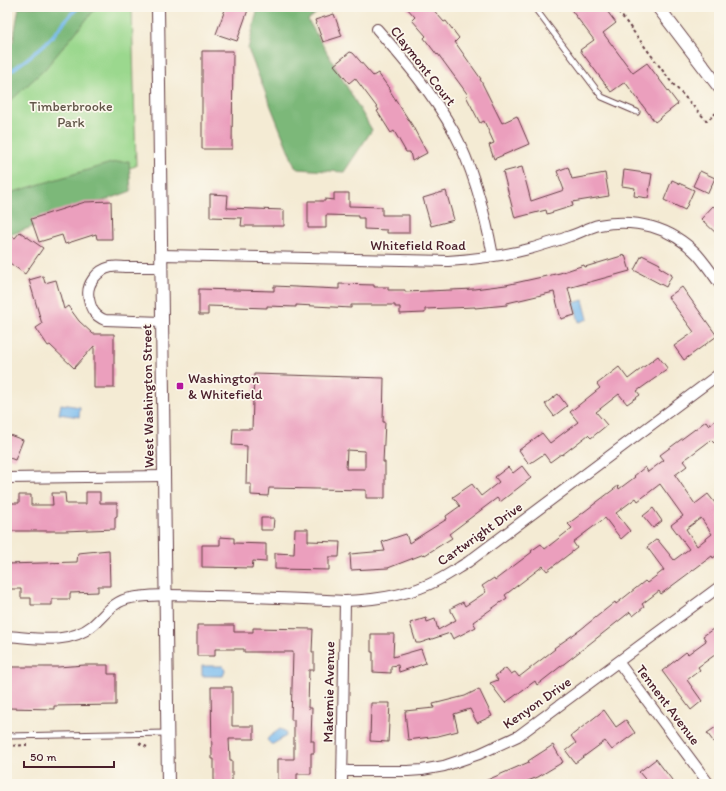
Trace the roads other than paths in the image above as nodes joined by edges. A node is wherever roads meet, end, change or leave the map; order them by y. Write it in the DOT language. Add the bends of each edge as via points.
graph roads {
  1 [pos="542,7"];
  2 [pos="658,7"];
  3 [pos="158,9"];
  4 [pos="377,29"];
  5 [pos="719,87"];
  6 [pos="637,112"];
  7 [pos="493,256"];
  8 [pos="161,261"];
  9 [pos="719,283"];
  10 [pos="162,322"];
  11 [pos="719,374"];
  12 [pos="164,476"];
  13 [pos="7,478"];
  14 [pos="719,587"];
  15 [pos="166,596"];
  16 [pos="344,601"];
  17 [pos="7,636"];
  18 [pos="619,663"];
  19 [pos="167,733"];
  20 [pos="7,736"];
  21 [pos="342,771"];
  22 [pos="168,784"];
  23 [pos="342,784"];
  24 [pos="709,784"];
  1 -- 6 [label="lane" via="537,10 602,97"];
  2 -- 5 [label="street"];
  3 -- 8 [label="street, West Washington Street"];
  4 -- 7 [label="street, Claymont Court" via="413,71 454,132 475,183"];
  7 -- 8 [label="street, Whitefield Road" via="448,261"];
  7 -- 9 [label="street, Whitefield Road" via="570,237 597,225 620,222 638,224 653,226 682,241 697,254"];
  8 -- 10 [label="street, West Washington Street"];
  8 -- 10 [label="street, Whitefield Road" via="112,267 103,271 95,276 90,284 88,296 91,308 98,317 105,320"];
  10 -- 12 [label="street, West Washington Street"];
  11 -- 16 [label="street, Cartwright Drive" via="450,573 394,596"];
  12 -- 13 [label="street"];
  12 -- 15 [label="street, West Washington Street"];
  14 -- 18 [label="street, Kenyon Drive"];
  15 -- 16 [label="street, Cartwright Drive"];
  15 -- 17 [label="street, Cartwright Drive" via="121,601 84,632 66,638"];
  15 -- 19 [label="street, West Washington Street"];
  16 -- 21 [label="street, Makemie Avenue"];
  18 -- 21 [label="street, Kenyon Drive" via="518,736 479,754 444,766 422,770"];
  18 -- 24 [label="street, Tennent Avenue"];
  19 -- 20 [label="lane"];
  19 -- 22 [label="street, West Washington Street"];
  21 -- 23 [label="street, Makemie Avenue"];
}
